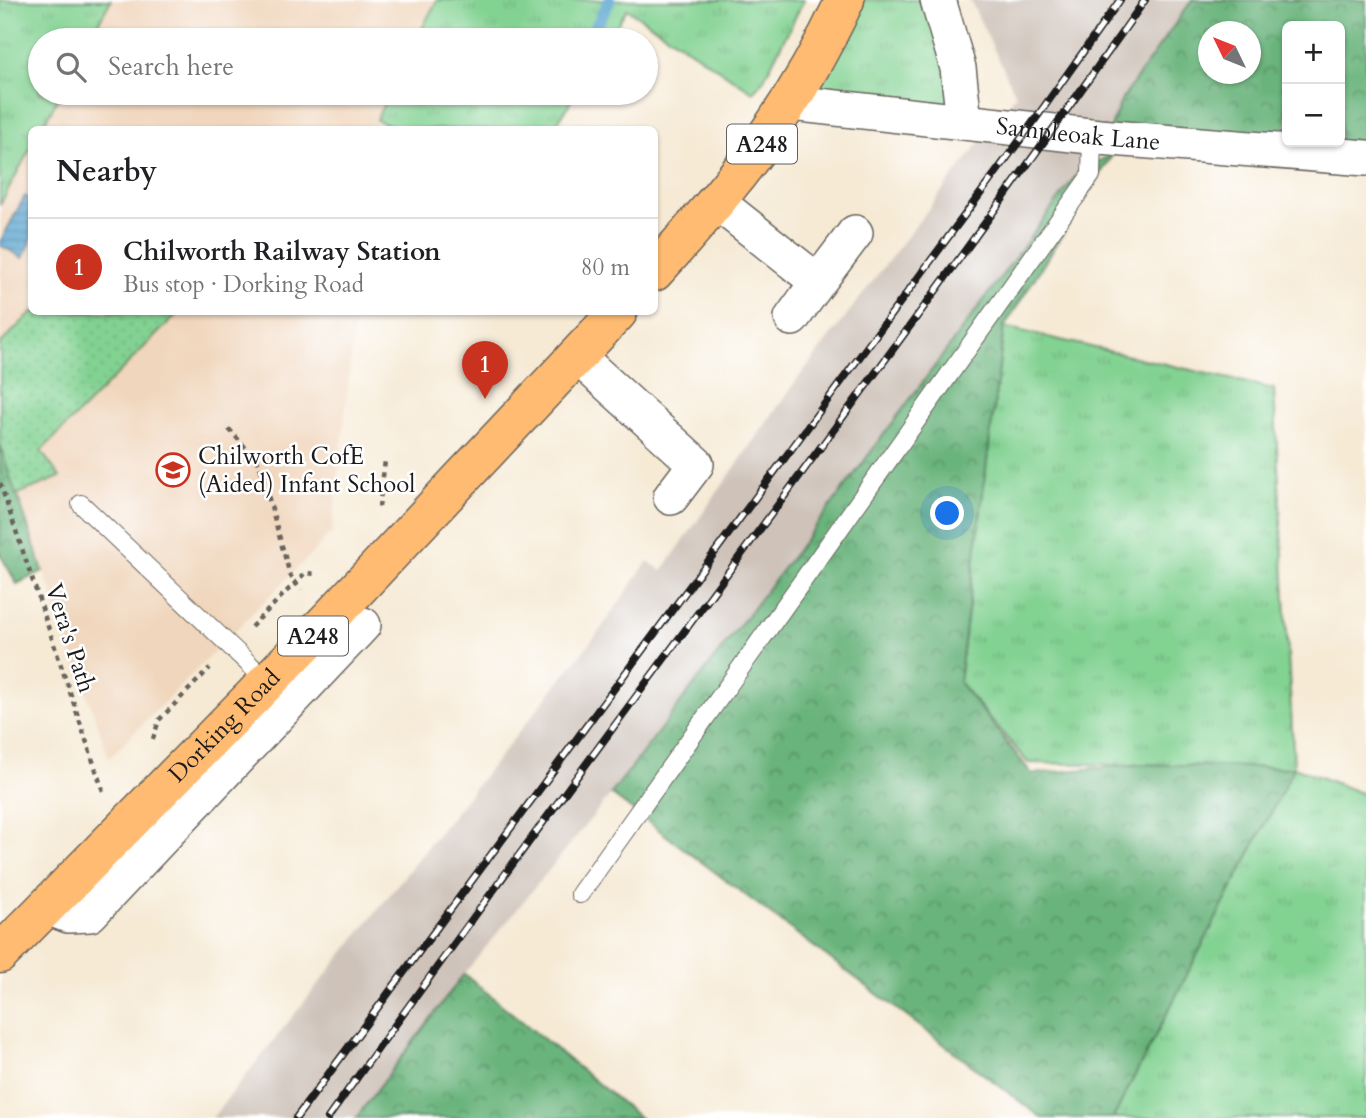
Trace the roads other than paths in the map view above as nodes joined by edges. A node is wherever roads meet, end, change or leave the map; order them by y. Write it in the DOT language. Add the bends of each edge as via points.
graph roads {
  1 [pos="845,0"];
  2 [pos="937,0"];
  3 [pos="791,103"];
  4 [pos="964,121"];
  5 [pos="1092,136"];
  6 [pos="1366,158"];
  7 [pos="717,202"];
  8 [pos="855,233"];
  9 [pos="658,268"];
  10 [pos="818,282"];
  11 [pos="615,315"];
  12 [pos="792,318"];
  13 [pos="577,356"];
  14 [pos="671,498"];
  15 [pos="81,503"];
  16 [pos="347,622"];
  17 [pos="268,682"];
  18 [pos="229,744"];
  19 [pos="579,894"];
  20 [pos="0,954"];
  1 -- 3 [label="main road, A248"];
  2 -- 4 [label="street" via="958,68"];
  3 -- 4 [label="street, Sampleoak Lane"];
  3 -- 7 [label="main road, A248"];
  4 -- 5 [label="street, Sampleoak Lane"];
  5 -- 6 [label="street, Sampleoak Lane"];
  5 -- 19 [label="lane" via="1091,175"];
  7 -- 9 [label="main road, A248"];
  7 -- 10 [label="street"];
  8 -- 10 [label="street"];
  10 -- 12 [label="street"];
  11 -- 13 [label="main road, Dorking Road / A248"];
  13 -- 14 [label="street" via="702,455"];
  13 -- 16 [label="main road, Dorking Road / A248"];
  15 -- 17 [label="lane"];
  16 -- 17 [label="main road, Dorking Road / A248"];
  16 -- 18 [label="street"];
  17 -- 18 [label="main road, Dorking Road / A248"];
  18 -- 20 [label="main road, Dorking Road / A248"];
}
